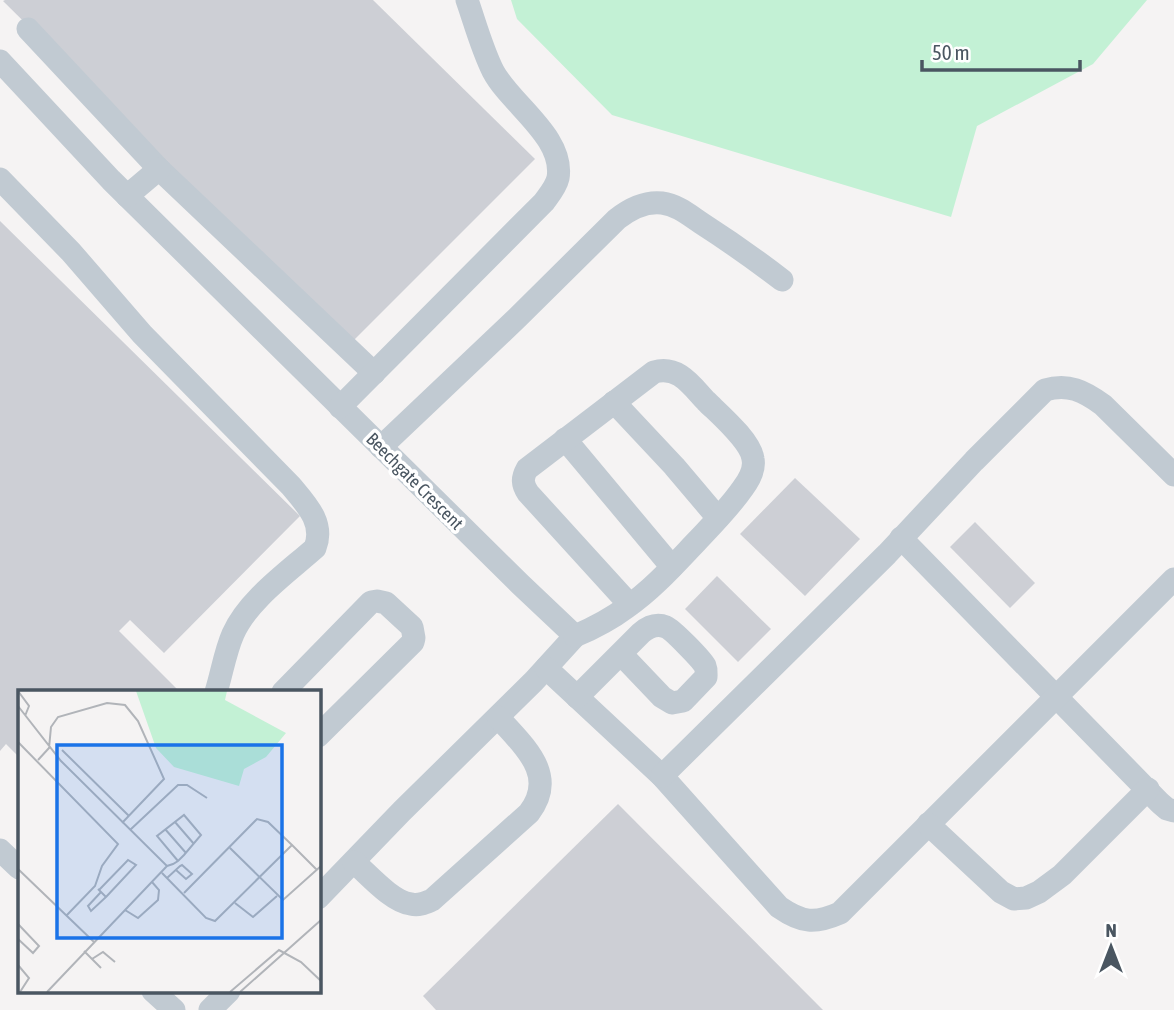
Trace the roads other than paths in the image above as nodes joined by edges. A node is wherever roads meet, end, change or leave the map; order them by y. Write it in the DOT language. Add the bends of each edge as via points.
graph roads {
  1 [pos="467,0"];
  2 [pos="28,29"];
  3 [pos="0,61"];
  4 [pos="159,169"];
  5 [pos="0,179"];
  6 [pos="127,196"];
  7 [pos="782,280"];
  8 [pos="374,373"];
  9 [pos="614,402"];
  10 [pos="340,407"];
  11 [pos="565,439"];
  12 [pos="382,447"];
  13 [pos="1174,475"];
  14 [pos="718,518"];
  15 [pos="901,538"];
  16 [pos="672,567"];
  17 [pos="1174,579"];
  18 [pos="630,606"];
  19 [pos="575,636"];
  20 [pos="621,654"];
  21 [pos="546,668"];
  22 [pos="216,690"];
  23 [pos="284,690"];
  24 [pos="577,696"];
  25 [pos="1057,696"];
  26 [pos="498,717"];
  27 [pos="320,734"];
  28 [pos="662,776"];
  29 [pos="1148,789"];
  30 [pos="1174,811"];
  31 [pos="928,824"];
  32 [pos="0,850"];
  33 [pos="354,862"];
  34 [pos="18,867"];
  35 [pos="320,896"];
  36 [pos="154,992"];
  37 [pos="228,992"];
  38 [pos="174,1010"];
  39 [pos="210,1010"];
  1 -- 8 [label="lane" via="493,71 546,135 558,179 544,201"];
  2 -- 4 [label="lane"];
  3 -- 6 [label="lane, Beechgate Crescent"];
  4 -- 6 [label="lane"];
  4 -- 8 [label="lane"];
  5 -- 22 [label="lane" via="142,334 291,486 316,521 315,548 255,602 233,634"];
  6 -- 10 [label="lane, Beechgate Crescent"];
  7 -- 12 [label="lane" via="680,209 655,202 630,209"];
  8 -- 10 [label="lane"];
  9 -- 11 [label="lane"];
  9 -- 14 [label="lane"];
  9 -- 14 [label="lane" via="654,372 673,371 737,432 754,459 752,472"];
  10 -- 12 [label="lane, Beechgate Crescent"];
  11 -- 16 [label="lane"];
  11 -- 18 [label="lane" via="527,469 523,486"];
  12 -- 19 [label="lane, Beechgate Crescent"];
  13 -- 15 [label="lane" via="1089,395 1054,387 1045,390"];
  14 -- 16 [label="lane"];
  15 -- 25 [label="lane"];
  15 -- 28 [label="lane"];
  16 -- 18 [label="lane"];
  17 -- 25 [label="lane"];
  18 -- 19 [label="lane"];
  19 -- 21 [label="lane"];
  20 -- 24 [label="lane"];
  21 -- 24 [label="lane"];
  21 -- 26 [label="lane"];
  23 -- 27 [label="lane" via="371,602 386,603 412,627 413,642"];
  24 -- 28 [label="lane"];
  25 -- 29 [label="lane"];
  25 -- 31 [label="lane"];
  26 -- 33 [label="lane"];
  26 -- 33 [label="lane" via="534,759 540,789 529,813 423,904 406,904 395,898"];
  28 -- 31 [label="lane" via="779,907 801,919 824,920 840,913"];
  29 -- 30 [label="lane"];
  29 -- 31 [label="lane" via="1062,875 1026,898 1014,899 1001,892"];
  32 -- 34 [label="lane"];
  33 -- 35 [label="lane"];
  36 -- 38 [label="lane"];
  37 -- 39 [label="lane"];
}
